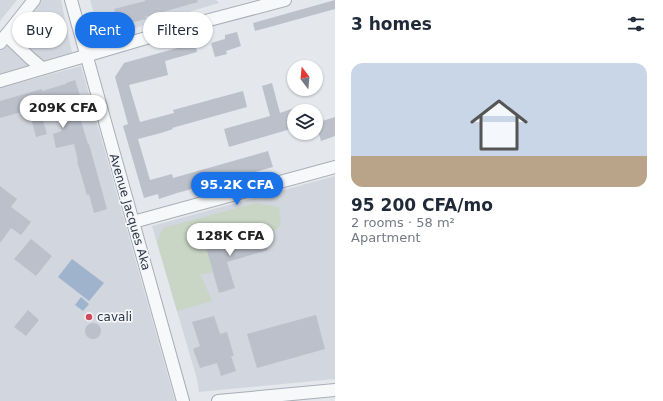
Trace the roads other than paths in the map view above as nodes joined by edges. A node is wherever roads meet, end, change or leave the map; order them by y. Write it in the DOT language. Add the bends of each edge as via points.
graph roads {
  1 [pos="34,0"];
  2 [pos="71,0"];
  3 [pos="285,0"];
  4 [pos="3,39"];
  5 [pos="86,56"];
  6 [pos="42,68"];
  7 [pos="0,80"];
  8 [pos="335,167"];
  9 [pos="133,222"];
  10 [pos="335,390"];
  11 [pos="182,401"];
  12 [pos="218,401"];
  1 -- 4 [label="street"];
  2 -- 5 [label="street, Avenue Jacques Aka"];
  3 -- 5 [label="street"];
  4 -- 6 [label="street"];
  5 -- 6 [label="street"];
  5 -- 9 [label="street, Avenue Jacques Aka"];
  6 -- 7 [label="street"];
  8 -- 9 [label="street"];
  9 -- 11 [label="street, Avenue Jacques Aka"];
  10 -- 12 [label="street"];
}
